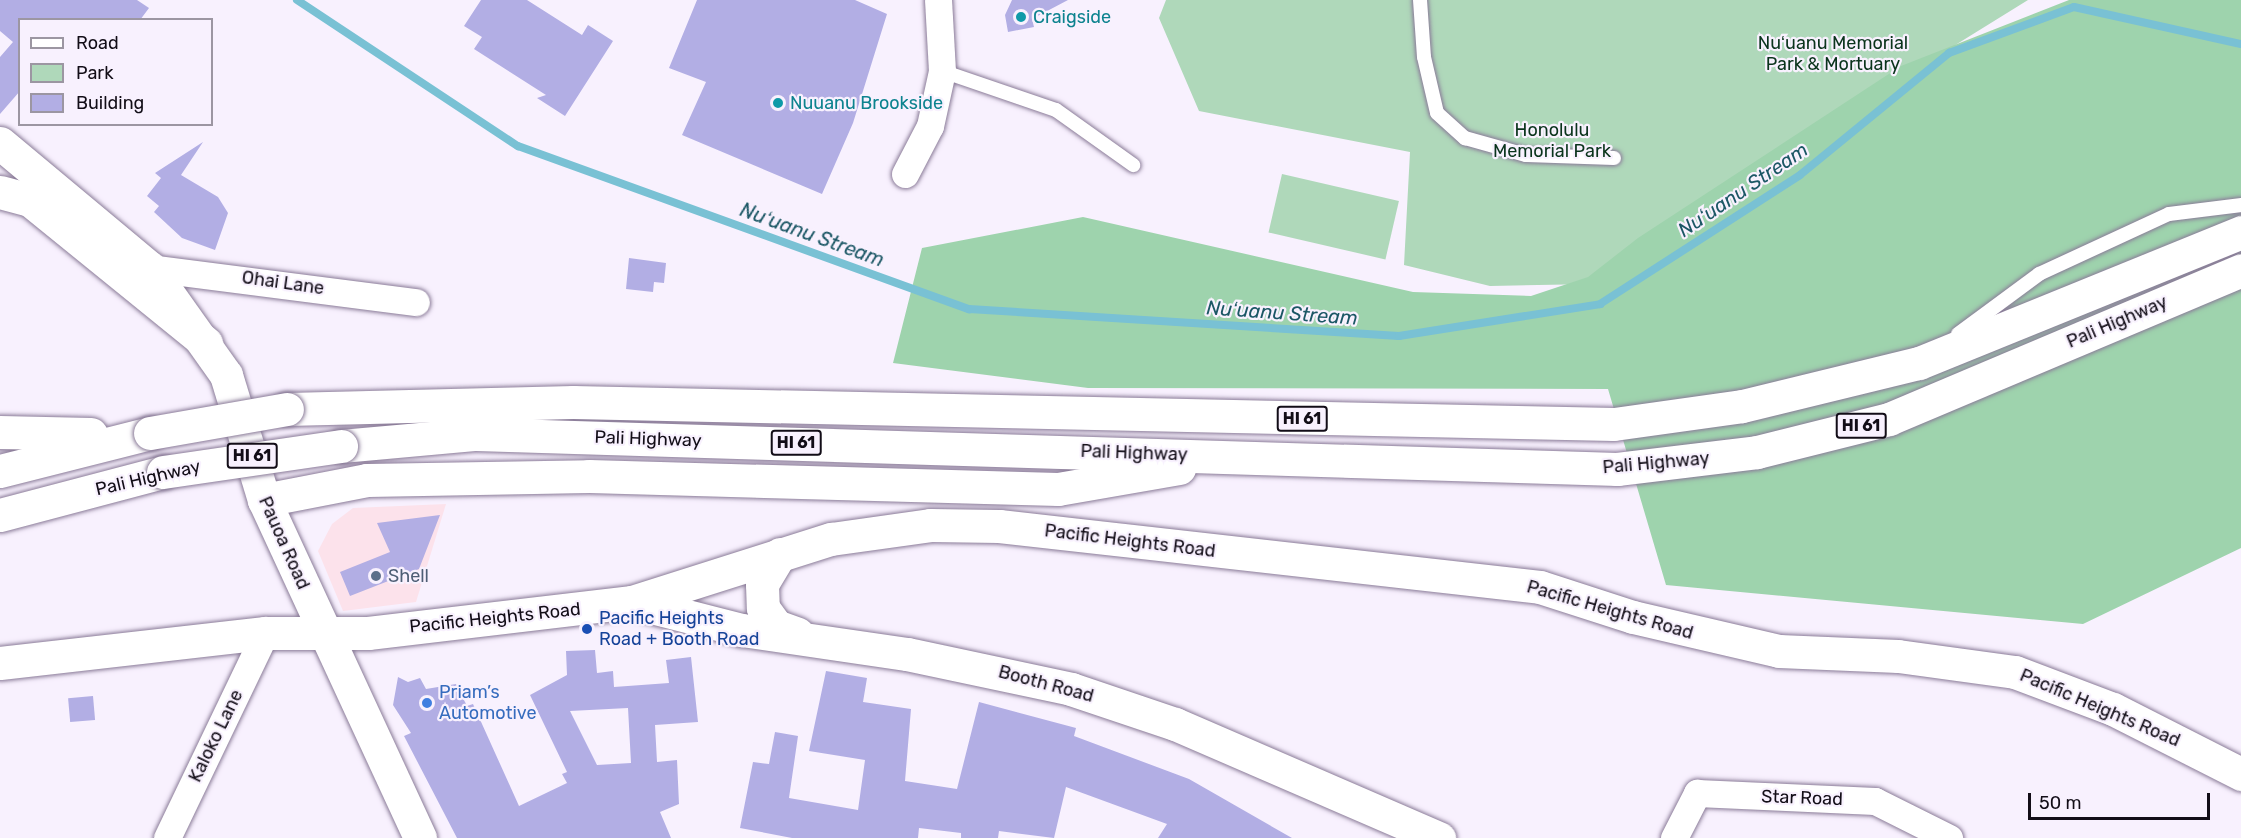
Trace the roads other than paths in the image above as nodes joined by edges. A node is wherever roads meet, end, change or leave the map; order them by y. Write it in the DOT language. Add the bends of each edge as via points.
graph roads {
  1 [pos="938,0"];
  2 [pos="1420,0"];
  3 [pos="942,71"];
  4 [pos="0,143"];
  5 [pos="1614,158"];
  6 [pos="1133,165"];
  7 [pos="904,174"];
  8 [pos="0,192"];
  9 [pos="2241,205"];
  10 [pos="2241,232"];
  11 [pos="150,268"];
  12 [pos="2241,270"];
  13 [pos="416,302"];
  14 [pos="206,343"];
  15 [pos="1919,363"];
  16 [pos="0,432"];
  17 [pos="150,433"];
  18 [pos="1251,456"];
  19 [pos="0,471"];
  20 [pos="264,500"];
  21 [pos="0,515"];
  22 [pos="780,554"];
  23 [pos="632,602"];
  24 [pos="265,633"];
  25 [pos="326,633"];
  26 [pos="802,636"];
  27 [pos="0,663"];
  28 [pos="2241,774"];
  29 [pos="167,838"];
  30 [pos="420,838"];
  31 [pos="1439,838"];
  32 [pos="1674,838"];
  33 [pos="1949,838"];
  1 -- 3 [label="street"];
  2 -- 5 [label="lane" via="1424,57 1437,113 1465,138 1526,155"];
  3 -- 6 [label="lane" via="1056,110"];
  3 -- 7 [label="street" via="930,126"];
  4 -- 11 [label="main road, Pauoa Road"];
  8 -- 14 [label="main road" via="30,200"];
  9 -- 15 [label="lane" via="2169,214 2039,274"];
  10 -- 15 [label="main road, Pali Highway / HI 61"];
  11 -- 13 [label="street, Ohai Lane"];
  11 -- 14 [label="main road, Pauoa Road"];
  12 -- 18 [label="main road, Pali Highway / HI 61" via="1889,419 1757,452 1617,469"];
  14 -- 20 [label="main road, Pauoa Road" via="226,375"];
  15 -- 17 [label="main road, Pali Highway / HI 61, bridge" via="1742,406 1614,424 573,402 332,404"];
  16 -- 17 [label="main road"];
  17 -- 19 [label="main road, Pali Highway / HI 61"];
  18 -- 20 [label="main road" via="1058,489 577,476 367,480"];
  18 -- 21 [label="main road, Pali Highway / HI 61, bridge" via="476,434 340,446 164,472"];
  20 -- 25 [label="main road, Pauoa Road"];
  22 -- 23 [label="main road, Pacific Heights Road"];
  22 -- 26 [label="main road" via="762,584 766,618"];
  22 -- 28 [label="main road, Pacific Heights Road" via="881,531 999,526 1540,587 1644,620 1779,651 1898,656 2015,672 2113,709"];
  23 -- 25 [label="main road, Pacific Heights Road" via="368,633"];
  23 -- 26 [label="main road, Booth Road" via="742,630"];
  24 -- 25 [label="main road, Pacific Heights Road"];
  24 -- 27 [label="main road, Pacific Heights Road"];
  24 -- 29 [label="street, Kaloko Lane"];
  25 -- 30 [label="main road, Pauoa Road"];
  26 -- 31 [label="main road, Booth Road" via="997,670 1125,706 1337,790"];
  32 -- 33 [label="street, Star Road" via="1697,793 1875,801"];
}
